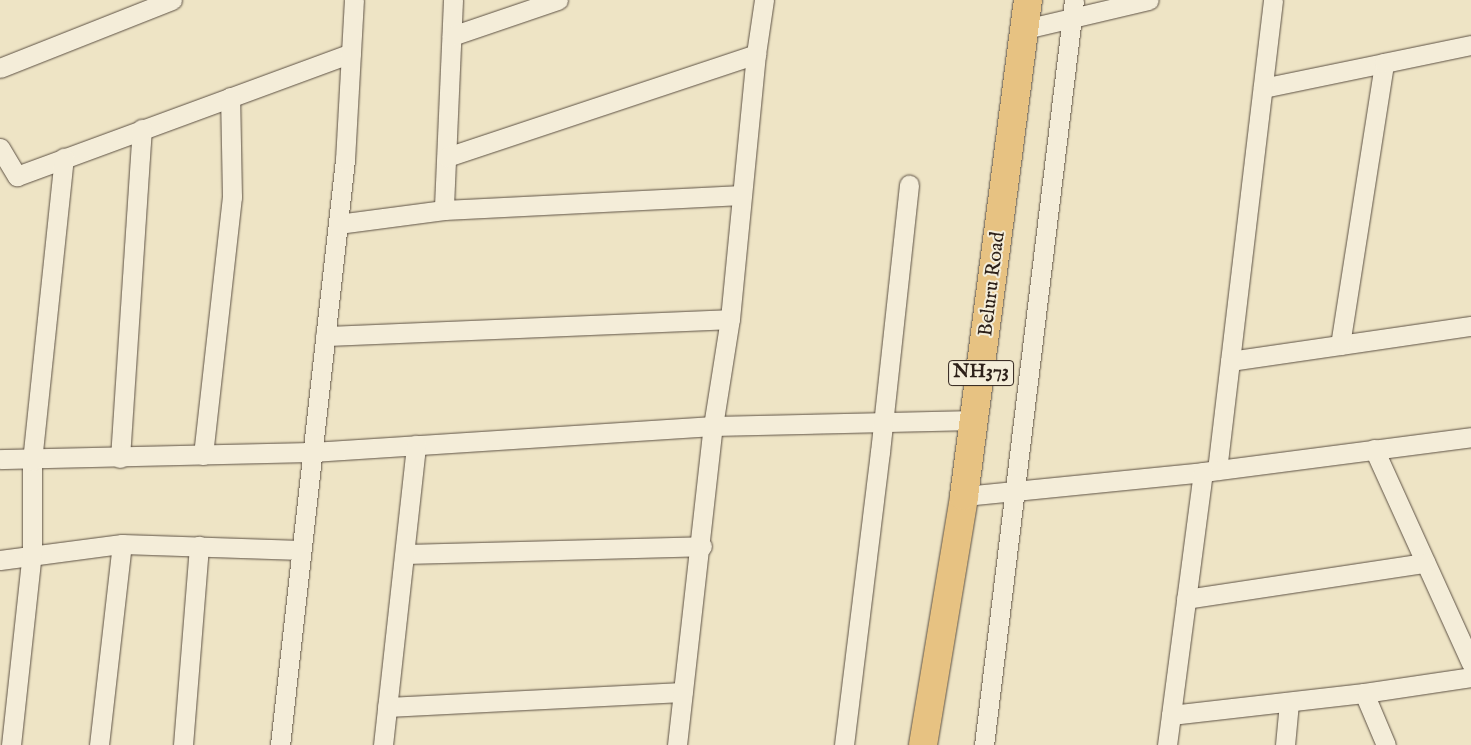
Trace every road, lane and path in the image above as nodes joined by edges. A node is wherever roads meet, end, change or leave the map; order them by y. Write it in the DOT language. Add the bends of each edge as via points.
graph roads {
  1 [pos="172,0"];
  2 [pos="354,0"];
  3 [pos="453,0"];
  4 [pos="558,0"];
  5 [pos="764,0"];
  6 [pos="1028,0"];
  7 [pos="1149,0"];
  8 [pos="1274,0"];
  9 [pos="1072,9"];
  10 [pos="1025,29"];
  11 [pos="452,36"];
  12 [pos="1471,45"];
  13 [pos="351,53"];
  14 [pos="756,54"];
  15 [pos="1384,63"];
  16 [pos="0,68"];
  17 [pos="1263,88"];
  18 [pos="230,97"];
  19 [pos="142,130"];
  20 [pos="0,148"];
  21 [pos="447,157"];
  22 [pos="64,158"];
  23 [pos="909,185"];
  24 [pos="742,195"];
  25 [pos="444,210"];
  26 [pos="338,224"];
  27 [pos="730,319"];
  28 [pos="1471,326"];
  29 [pos="325,336"];
  30 [pos="1340,345"];
  31 [pos="1230,361"];
  32 [pos="975,420"];
  33 [pos="883,421"];
  34 [pos="713,426"];
  35 [pos="1471,437"];
  36 [pos="416,445"];
  37 [pos="1374,449"];
  38 [pos="312,452"];
  39 [pos="203,455"];
  40 [pos="120,458"];
  41 [pos="0,459"];
  42 [pos="32,460"];
  43 [pos="1210,470"];
  44 [pos="1013,492"];
  45 [pos="964,496"];
  46 [pos="122,544"];
  47 [pos="199,546"];
  48 [pos="702,546"];
  49 [pos="302,550"];
  50 [pos="32,553"];
  51 [pos="405,554"];
  52 [pos="0,560"];
  53 [pos="1425,563"];
  54 [pos="1186,599"];
  55 [pos="1471,663"];
  56 [pos="1471,677"];
  57 [pos="684,692"];
  58 [pos="1364,694"];
  59 [pos="1290,702"];
  60 [pos="387,707"];
  61 [pos="1171,714"];
  62 [pos="11,745"];
  63 [pos="99,745"];
  64 [pos="183,745"];
  65 [pos="280,745"];
  66 [pos="383,745"];
  67 [pos="677,745"];
  68 [pos="844,745"];
  69 [pos="922,745"];
  70 [pos="984,745"];
  71 [pos="1167,745"];
  72 [pos="1285,745"];
  73 [pos="1386,745"];
  1 -- 16 [label="street"];
  2 -- 13 [label="street"];
  3 -- 11 [label="street"];
  4 -- 11 [label="street"];
  5 -- 14 [label="street"];
  6 -- 10 [label="highway, Beluru Road / NH373"];
  7 -- 9 [label="street"];
  8 -- 17 [label="street"];
  9 -- 10 [label="street"];
  9 -- 44 [label="street"];
  10 -- 32 [label="highway, Beluru Road / NH373"];
  11 -- 21 [label="street"];
  12 -- 15 [label="street"];
  13 -- 18 [label="street"];
  13 -- 26 [label="street"];
  14 -- 21 [label="street"];
  14 -- 24 [label="street"];
  15 -- 17 [label="street"];
  15 -- 30 [label="street"];
  17 -- 31 [label="street"];
  18 -- 19 [label="street"];
  18 -- 39 [label="street" via="232,197"];
  19 -- 22 [label="street"];
  19 -- 40 [label="street"];
  20 -- 22 [label="street" via="17,176"];
  21 -- 25 [label="street"];
  22 -- 42 [label="street"];
  23 -- 33 [label="street"];
  24 -- 25 [label="street"];
  24 -- 27 [label="street"];
  25 -- 26 [label="street"];
  26 -- 29 [label="street"];
  27 -- 29 [label="street"];
  27 -- 34 [label="street"];
  28 -- 30 [label="street"];
  29 -- 38 [label="street"];
  30 -- 31 [label="street"];
  31 -- 43 [label="street"];
  32 -- 33 [label="street"];
  32 -- 45 [label="highway, Beluru Road / NH373"];
  33 -- 34 [label="street"];
  33 -- 68 [label="street"];
  34 -- 36 [label="street"];
  34 -- 48 [label="street"];
  35 -- 37 [label="street"];
  36 -- 38 [label="street"];
  36 -- 51 [label="street"];
  37 -- 43 [label="street"];
  37 -- 53 [label="street"];
  38 -- 39 [label="street"];
  38 -- 49 [label="street"];
  39 -- 40 [label="street"];
  40 -- 42 [label="street"];
  41 -- 42 [label="street"];
  42 -- 50 [label="street"];
  43 -- 44 [label="street"];
  43 -- 54 [label="street"];
  44 -- 45 [label="street"];
  44 -- 70 [label="street"];
  45 -- 69 [label="highway, Beluru Road / NH373"];
  46 -- 47 [label="street"];
  46 -- 50 [label="street"];
  46 -- 63 [label="street"];
  47 -- 49 [label="street"];
  47 -- 64 [label="street"];
  48 -- 51 [label="street"];
  48 -- 57 [label="street"];
  49 -- 65 [label="street"];
  50 -- 52 [label="street"];
  50 -- 62 [label="street"];
  51 -- 60 [label="street"];
  53 -- 54 [label="street"];
  53 -- 55 [label="street"];
  54 -- 61 [label="street"];
  56 -- 58 [label="street"];
  57 -- 60 [label="street"];
  57 -- 67 [label="street"];
  58 -- 59 [label="street"];
  58 -- 73 [label="street"];
  59 -- 61 [label="street"];
  59 -- 72 [label="street"];
  60 -- 66 [label="street"];
  61 -- 71 [label="street"];
}
